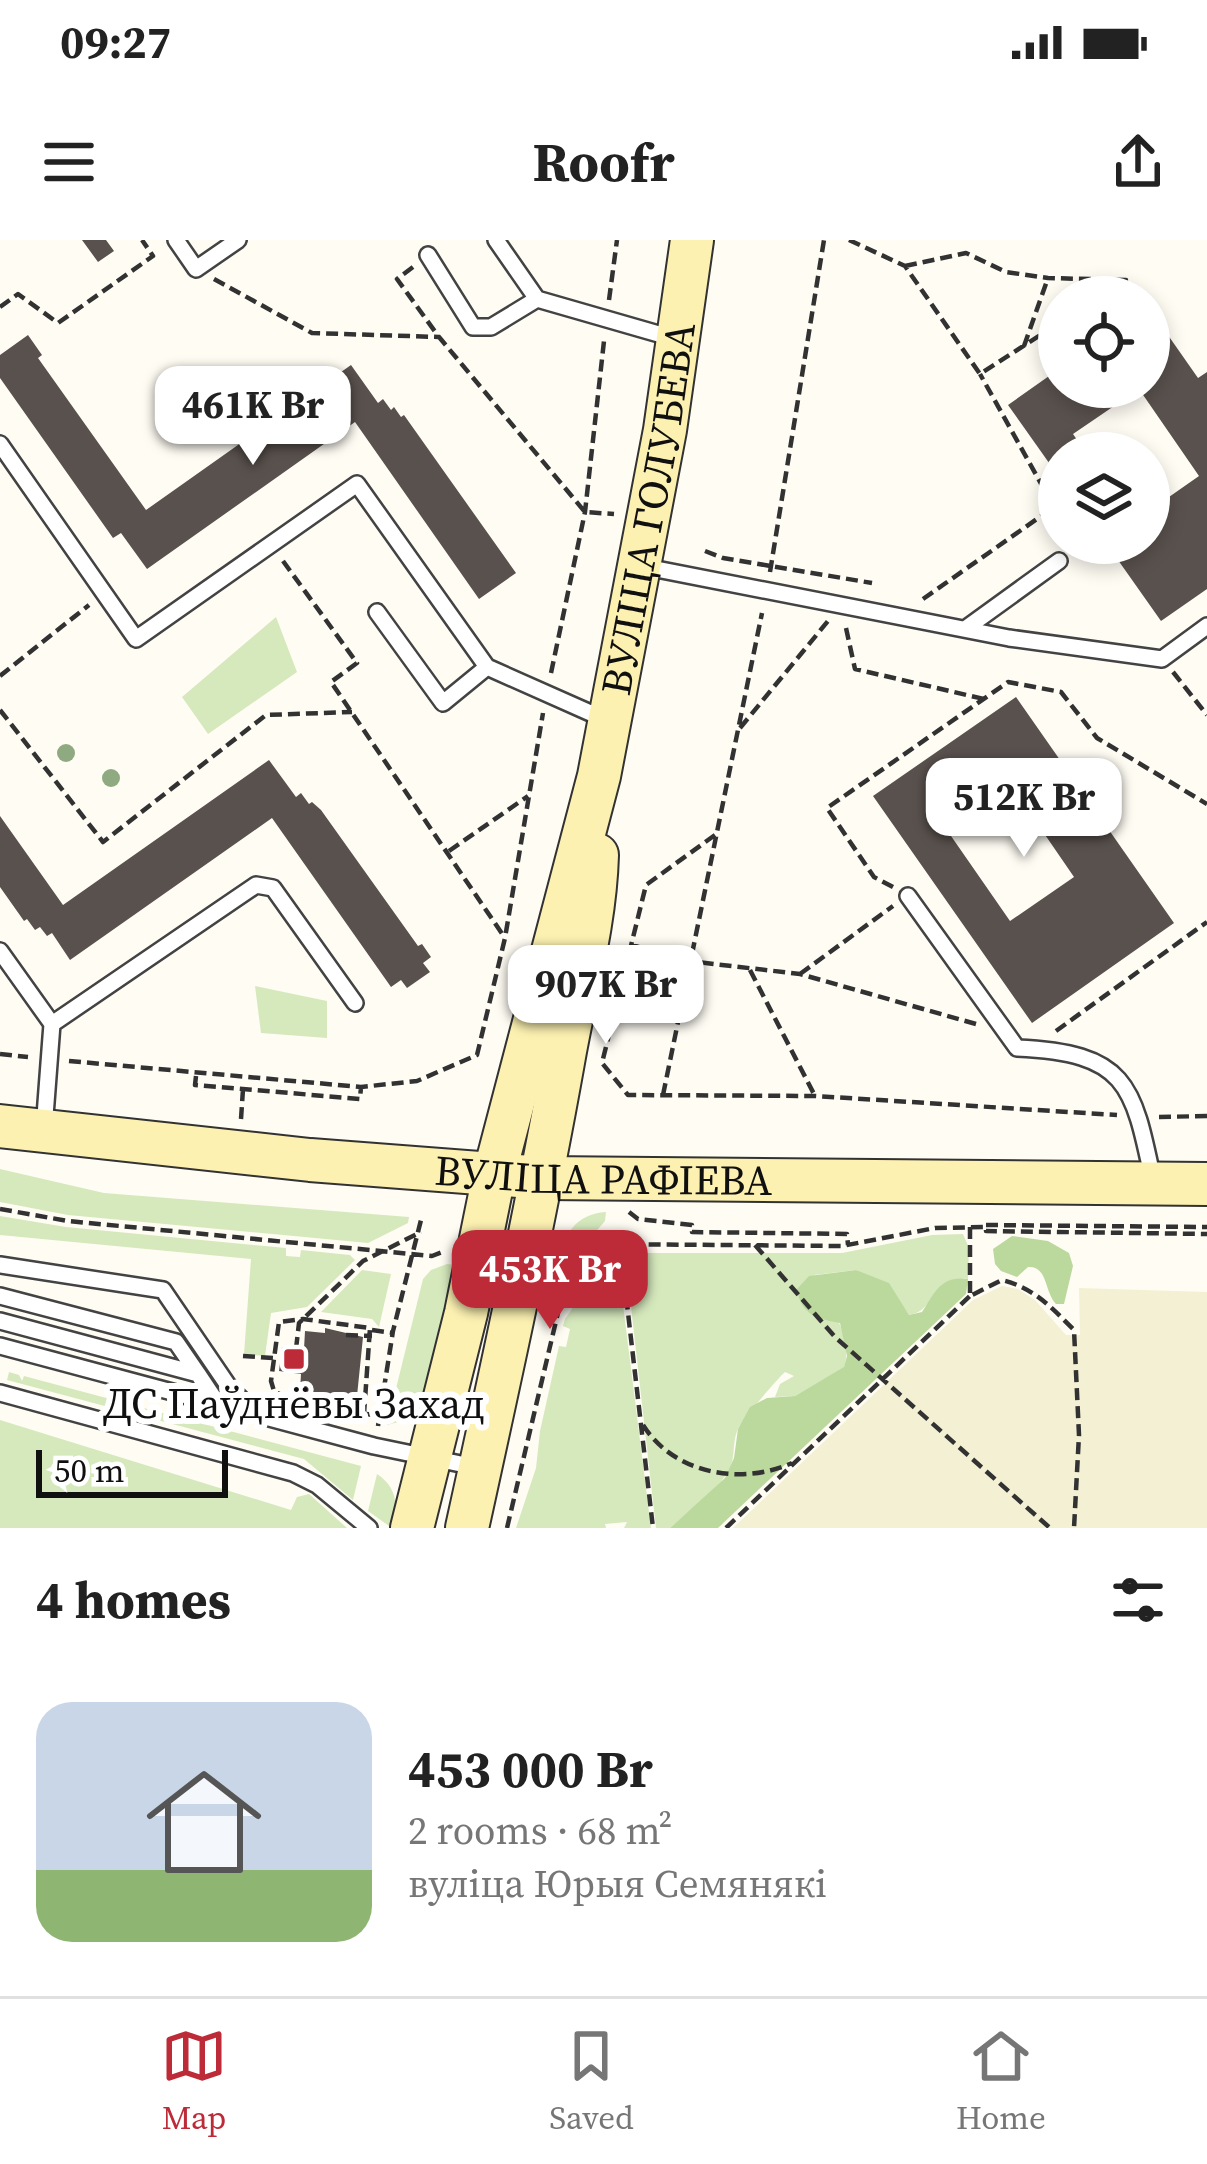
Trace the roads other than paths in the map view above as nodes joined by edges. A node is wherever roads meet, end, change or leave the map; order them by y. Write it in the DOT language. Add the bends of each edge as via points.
graph roads {
  1 [pos="176,240"];
  2 [pos="238,240"];
  3 [pos="496,240"];
  4 [pos="692,240"];
  5 [pos="428,255"];
  6 [pos="537,299"];
  7 [pos="679,340"];
  8 [pos="0,444"];
  9 [pos="1055,564"];
  10 [pos="640,565"];
  11 [pos="377,612"];
  12 [pos="1207,626"];
  13 [pos="965,629"];
  14 [pos="487,667"];
  15 [pos="610,722"];
  16 [pos="599,776"];
  17 [pos="908,896"];
  18 [pos="0,951"];
  19 [pos="355,1004"];
  20 [pos="52,1024"];
  21 [pos="0,1126"];
  22 [pos="44,1131"];
  23 [pos="494,1175"];
  24 [pos="544,1178"];
  25 [pos="1154,1184"];
  26 [pos="1207,1184"];
  27 [pos="0,1265"];
  28 [pos="0,1296"];
  29 [pos="0,1321"];
  30 [pos="0,1346"];
  31 [pos="198,1374"];
  32 [pos="0,1393"];
  33 [pos="218,1404"];
  34 [pos="262,1416"];
  35 [pos="429,1458"];
  36 [pos="480,1468"];
  37 [pos="369,1528"];
  38 [pos="412,1528"];
  39 [pos="467,1528"];
  1 -- 2 [label="lane" via="196,269"];
  3 -- 6 [label="lane"];
  4 -- 7 [label="main road, ВУЛІЦА ГОЛУБЕВА"];
  5 -- 6 [label="lane" via="473,327 491,327"];
  6 -- 7 [label="lane"];
  7 -- 10 [label="main road, ВУЛІЦА ГОЛУБЕВА"];
  8 -- 14 [label="lane" via="136,639 357,484"];
  9 -- 13 [label="lane"];
  10 -- 13 [label="lane"];
  10 -- 15 [label="main road, ВУЛІЦА ГОЛУБЕВА"];
  11 -- 14 [label="lane" via="443,703"];
  12 -- 13 [label="lane" via="1162,659"];
  14 -- 15 [label="lane"];
  15 -- 16 [label="main road, ВУЛІЦА ГОЛУБЕВА"];
  16 -- 23 [label="main road, ВУЛІЦА ГОЛУБЕВА"];
  16 -- 24 [label="main road, ВУЛІЦА ГОЛУБЕВА" via="596,902"];
  17 -- 25 [label="lane" via="1017,1048 1099,1064 1120,1078 1140,1117"];
  18 -- 20 [label="lane"];
  19 -- 20 [label="lane" via="265,884"];
  20 -- 22 [label="lane"];
  21 -- 22 [label="main road, ВУЛІЦА РАФІЕВА"];
  22 -- 23 [label="main road, ВУЛІЦА РАФІЕВА"];
  23 -- 24 [label="main road, ВУЛІЦА РАФІЕВА"];
  23 -- 35 [label="main road, ВУЛІЦА ГОЛУБЕВА"];
  24 -- 25 [label="main road, ВУЛІЦА РАФІЕВА"];
  24 -- 36 [label="main road, ВУЛІЦА ГОЛУБЕВА"];
  25 -- 26 [label="main road, ВУЛІЦА РАФІЕВА"];
  27 -- 34 [label="lane" via="163,1290 236,1396"];
  28 -- 31 [label="lane" via="176,1342"];
  29 -- 31 [label="lane"];
  30 -- 33 [label="lane"];
  31 -- 33 [label="lane"];
  32 -- 37 [label="lane" via="293,1473"];
  33 -- 34 [label="lane"];
  34 -- 35 [label="lane"];
  35 -- 36 [label="lane"];
  35 -- 38 [label="main road, ВУЛІЦА ГОЛУБЕВА"];
  36 -- 39 [label="main road, ВУЛІЦА ГОЛУБЕВА"];
}
